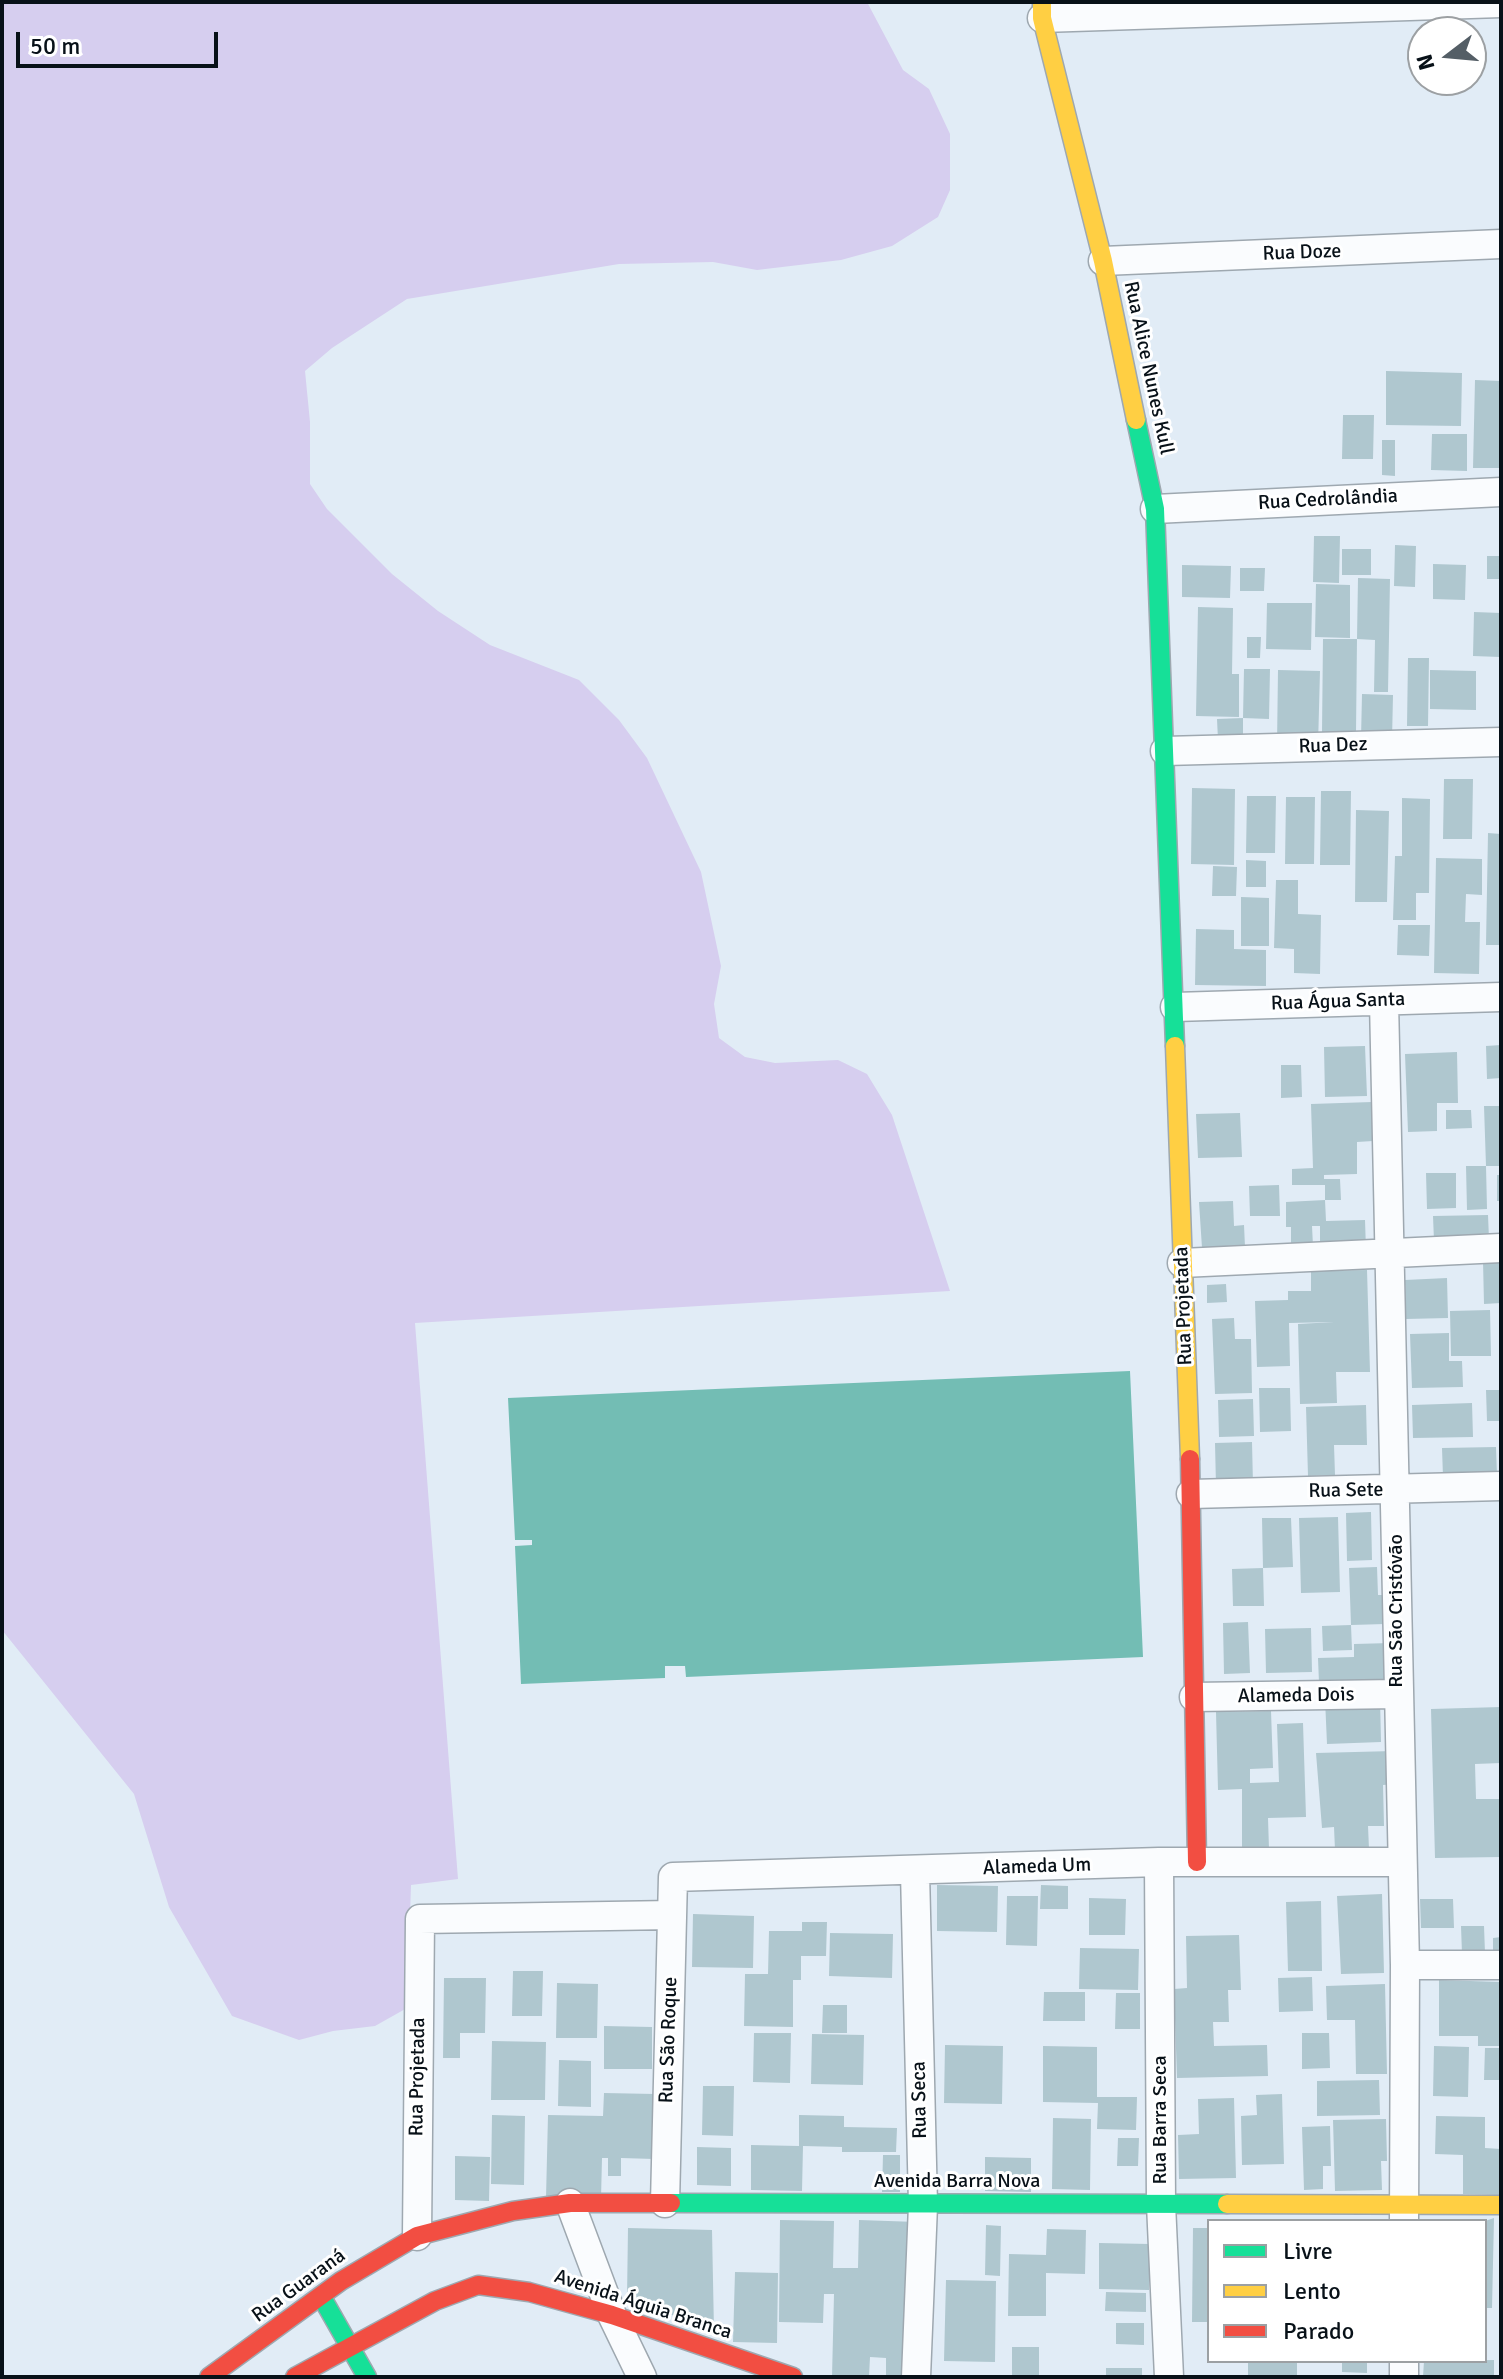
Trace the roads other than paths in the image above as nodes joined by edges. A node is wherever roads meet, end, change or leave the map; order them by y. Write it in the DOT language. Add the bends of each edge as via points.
graph roads {
  1 [pos="1501,3"];
  2 [pos="1042,10"];
  3 [pos="1501,244"];
  4 [pos="1103,261"];
  5 [pos="1501,492"];
  6 [pos="1155,509"];
  7 [pos="1501,742"];
  8 [pos="1165,751"];
  9 [pos="1501,997"];
  10 [pos="1384,1001"];
  11 [pos="1175,1007"];
  12 [pos="1501,1248"];
  13 [pos="1391,1254"];
  14 [pos="1182,1263"];
  15 [pos="1501,1486"];
  16 [pos="1396,1490"];
  17 [pos="1191,1494"];
  18 [pos="1397,1694"];
  19 [pos="1194,1697"];
  20 [pos="1159,1862"];
  21 [pos="1197,1862"];
  22 [pos="1401,1862"];
  23 [pos="915,1872"];
  24 [pos="673,1877"];
  25 [pos="672,1915"];
  26 [pos="1405,1965"];
  27 [pos="1501,1965"];
  28 [pos="570,2203"];
  29 [pos="665,2203"];
  30 [pos="1161,2204"];
  31 [pos="923,2205"];
  32 [pos="1501,2205"];
  33 [pos="1404,2213"];
  34 [pos="481,2218"];
  35 [pos="417,2236"];
  36 [pos="472,2245"];
  37 [pos="321,2296"];
  38 [pos="612,2315"];
  39 [pos="352,2345"];
  40 [pos="209,2377"];
  41 [pos="295,2377"];
  42 [pos="367,2377"];
  43 [pos="642,2377"];
  44 [pos="793,2377"];
  45 [pos="916,2377"];
  46 [pos="1169,2377"];
  1 -- 2 [label="street"];
  2 -- 4 [label="street, Rua Alice Nunes Kull"];
  3 -- 4 [label="street, Rua Doze"];
  4 -- 6 [label="street, Rua Alice Nunes Kull"];
  5 -- 6 [label="street, Rua Cedrolândia"];
  6 -- 8 [label="street, Rua Alice Nunes Kull"];
  7 -- 8 [label="street, Rua Dez"];
  8 -- 11 [label="street, Rua Projetada"];
  9 -- 10 [label="street, Rua Água Santa"];
  10 -- 11 [label="street, Rua Água Santa"];
  10 -- 13 [label="street, Rua São Cristóvão"];
  11 -- 14 [label="street, Rua Projetada"];
  12 -- 13 [label="street"];
  13 -- 14 [label="street"];
  13 -- 16 [label="street, Rua São Cristóvão"];
  14 -- 17 [label="street, Rua Projetada"];
  15 -- 16 [label="street, Rua Sete"];
  16 -- 17 [label="street, Rua Sete"];
  16 -- 18 [label="street, Rua São Cristóvão"];
  17 -- 19 [label="street, Rua Projetada"];
  18 -- 19 [label="street, Alameda Dois"];
  18 -- 22 [label="street, Rua São Cristóvão"];
  19 -- 21 [label="street, Rua Projetada"];
  20 -- 21 [label="street, Alameda Um"];
  20 -- 23 [label="street, Alameda Um"];
  20 -- 30 [label="street, Rua Barra Seca"];
  21 -- 22 [label="street, Alameda Um"];
  22 -- 26 [label="street, Rua São Cristóvão"];
  23 -- 24 [label="street, Alameda Um"];
  23 -- 31 [label="street, Rua Seca"];
  24 -- 25 [label="street, Rua São Roque"];
  25 -- 29 [label="street, Rua São Roque"];
  25 -- 35 [label="street, Rua Projetada" via="420,1919"];
  26 -- 27 [label="street"];
  26 -- 33 [label="street, Rua São Cristóvão"];
  28 -- 29 [label="street, Avenida Barra Nova"];
  28 -- 34 [label="street, Avenida Barra Nova"];
  28 -- 38 [label="street"];
  29 -- 31 [label="street, Avenida Barra Nova"];
  30 -- 31 [label="street, Avenida Barra Nova"];
  30 -- 33 [label="street, Avenida Barra Nova"];
  30 -- 46 [label="street, Rua Barra Seca"];
  31 -- 45 [label="street, Rua Seca"];
  32 -- 33 [label="street, Avenida Barra Nova"];
  34 -- 35 [label="street, Avenida Barra Nova"];
  34 -- 36 [label="street"];
  35 -- 37 [label="street, Rua Guaraná"];
  37 -- 39 [label="street"];
  37 -- 40 [label="street, Rua Guaraná"];
  38 -- 39 [label="street, Avenida Águia Branca" via="477,2278"];
  38 -- 43 [label="street"];
  38 -- 44 [label="street, Avenida Águia Branca"];
  39 -- 41 [label="street"];
  39 -- 42 [label="street"];
}
